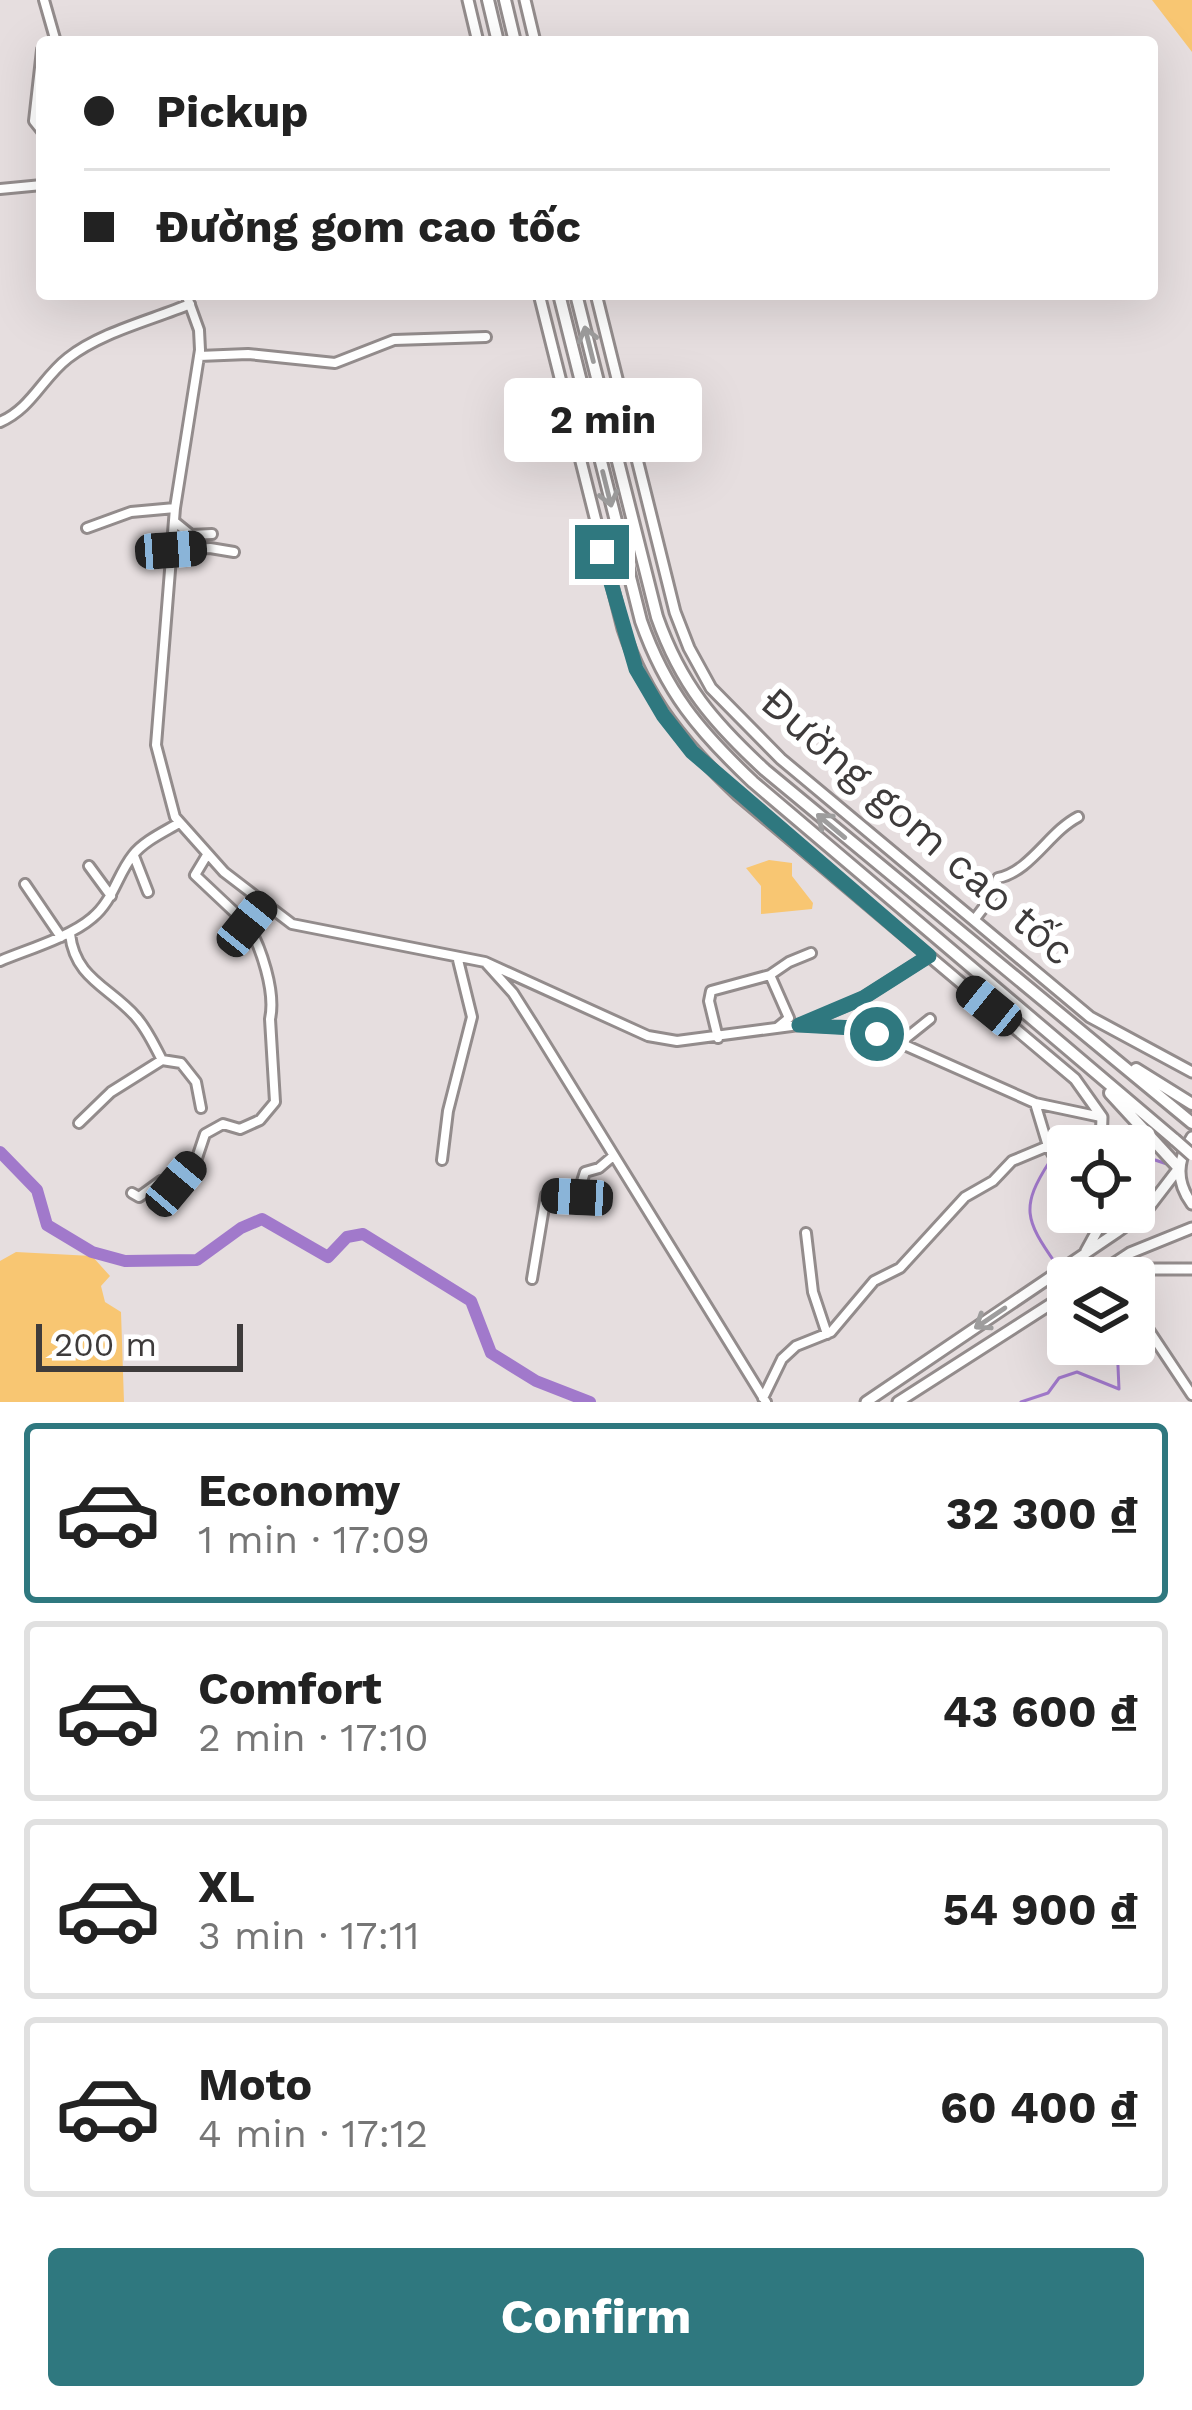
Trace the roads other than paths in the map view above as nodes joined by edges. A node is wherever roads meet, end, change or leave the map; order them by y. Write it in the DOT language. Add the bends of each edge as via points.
graph roads {
  1 [pos="44,0"];
  2 [pos="467,0"];
  3 [pos="488,0"];
  4 [pos="505,0"];
  5 [pos="525,0"];
  6 [pos="48,25"];
  7 [pos="45,36"];
  8 [pos="53,36"];
  9 [pos="476,36"];
  10 [pos="497,36"];
  11 [pos="514,36"];
  12 [pos="534,36"];
  13 [pos="36,186"];
  14 [pos="0,189"];
  15 [pos="186,300"];
  16 [pos="188,300"];
  17 [pos="541,300"];
  18 [pos="561,300"];
  19 [pos="578,300"];
  20 [pos="597,300"];
  21 [pos="486,337"];
  22 [pos="200,356"];
  23 [pos="0,422"];
  24 [pos="175,508"];
  25 [pos="174,520"];
  26 [pos="87,528"];
  27 [pos="212,534"];
  28 [pos="171,550"];
  29 [pos="234,552"];
  30 [pos="1078,817"];
  31 [pos="179,823"];
  32 [pos="134,854"];
  33 [pos="207,855"];
  34 [pos="89,866"];
  35 [pos="25,884"];
  36 [pos="148,892"];
  37 [pos="111,896"];
  38 [pos="920,901"];
  39 [pos="264,903"];
  40 [pos="974,920"];
  41 [pos="247,924"];
  42 [pos="65,936"];
  43 [pos="952,949"];
  44 [pos="811,953"];
  45 [pos="929,956"];
  46 [pos="458,960"];
  47 [pos="0,961"];
  48 [pos="485,962"];
  49 [pos="770,975"];
  50 [pos="523,979"];
  51 [pos="513,993"];
  52 [pos="930,1019"];
  53 [pos="799,1025"];
  54 [pos="771,1030"];
  55 [pos="718,1038"];
  56 [pos="900,1043"];
  57 [pos="162,1060"];
  58 [pos="1192,1072"];
  59 [pos="1035,1103"];
  60 [pos="1192,1104"];
  61 [pos="201,1108"];
  62 [pos="1102,1118"];
  63 [pos="79,1123"];
  64 [pos="1192,1123"];
  65 [pos="1102,1125"];
  66 [pos="1192,1137"];
  67 [pos="1047,1143"];
  68 [pos="1047,1146"];
  69 [pos="1192,1155"];
  70 [pos="612,1157"];
  71 [pos="442,1160"];
  72 [pos="1179,1168"];
  73 [pos="132,1193"];
  74 [pos="1192,1204"];
  75 [pos="1192,1228"];
  76 [pos="806,1233"];
  77 [pos="1096,1233"];
  78 [pos="1078,1257"];
  79 [pos="1078,1257"];
  80 [pos="1124,1257"];
  81 [pos="1192,1269"];
  82 [pos="1155,1272"];
  83 [pos="1047,1278"];
  84 [pos="532,1279"];
  85 [pos="1047,1307"];
  86 [pos="827,1334"];
  87 [pos="1155,1340"];
  88 [pos="1192,1395"];
  89 [pos="765,1400"];
  90 [pos="866,1402"];
  91 [pos="898,1402"];
  1 -- 6 [label="street"];
  2 -- 9 [label="main road"];
  3 -- 10 [label="highway"];
  4 -- 11 [label="highway"];
  5 -- 12 [label="main road"];
  6 -- 7 [label="street"];
  6 -- 8 [label="street"];
  13 -- 14 [label="street"];
  15 -- 23 [label="street" via="78,351 20,412"];
  16 -- 22 [label="street"];
  17 -- 45 [label="main road, Đường gom cao tốc" via="623,628 663,715 738,795"];
  18 -- 43 [label="highway, one-way" via="641,621 680,705 753,782"];
  38 -- 19 [label="highway, one-way" via="720,728 670,655"];
  20 -- 40 [label="main road, Đường gom cao tốc" via="675,612 711,688 781,759"];
  21 -- 22 [label="street" via="394,340 335,363"];
  22 -- 24 [label="street"];
  24 -- 25 [label="street"];
  24 -- 26 [label="street"];
  25 -- 27 [label="street" via="191,535"];
  25 -- 28 [label="street"];
  28 -- 29 [label="street"];
  28 -- 31 [label="street" via="156,745"];
  30 -- 40 [label="street" via="998,878"];
  31 -- 32 [label="street"];
  31 -- 33 [label="street"];
  32 -- 36 [label="street"];
  32 -- 37 [label="street"];
  33 -- 39 [label="street"];
  33 -- 41 [label="street" via="195,875"];
  34 -- 37 [label="street"];
  35 -- 42 [label="street"];
  37 -- 42 [label="street"];
  38 -- 60 [label="highway"];
  38 -- 64 [label="highway"];
  39 -- 41 [label="street"];
  39 -- 46 [label="street" via="292,924"];
  40 -- 58 [label="main road, Đường gom cao tốc" via="1090,1016"];
  41 -- 73 [label="street" via="273,1006 274,1102 241,1130 224,1124 205,1134 176,1184"];
  42 -- 47 [label="street"];
  42 -- 57 [label="street" via="76,959 134,1014"];
  43 -- 69 [label="highway, bridge"];
  43 -- 72 [label="highway" via="1118,1100"];
  44 -- 49 [label="street"];
  45 -- 53 [label="street" via="863,998"];
  45 -- 62 [label="main road, Đường gom cao tốc" via="1049,1055"];
  46 -- 48 [label="street"];
  46 -- 71 [label="street" via="472,1017"];
  48 -- 50 [label="street"];
  48 -- 51 [label="street"];
  49 -- 54 [label="street" via="789,1018"];
  49 -- 55 [label="street" via="708,994"];
  50 -- 51 [label="street" via="512,981"];
  50 -- 55 [label="street" via="648,1036"];
  51 -- 70 [label="street"];
  52 -- 56 [label="street"];
  53 -- 54 [label="street"];
  53 -- 56 [label="street" via="854,1028"];
  54 -- 55 [label="street"];
  56 -- 59 [label="street"];
  57 -- 61 [label="street" via="181,1063"];
  57 -- 63 [label="street"];
  59 -- 62 [label="street"];
  59 -- 67 [label="street"];
  62 -- 65 [label="main road"];
  66 -- 72 [label="main road"];
  68 -- 86 [label="street" via="965,1197"];
  70 -- 84 [label="street" via="585,1172 577,1197 546,1195"];
  70 -- 89 [label="street"];
  72 -- 74 [label="main road"];
  72 -- 78 [label="main road" via="1146,1210"];
  75 -- 80 [label="main road"];
  76 -- 86 [label="street"];
  77 -- 79 [label="main road"];
  81 -- 82 [label="main road"];
  83 -- 90 [label="main road, one-way"];
  85 -- 91 [label="main road"];
  86 -- 89 [label="street" via="782,1359"];
  87 -- 88 [label="street"];
}
